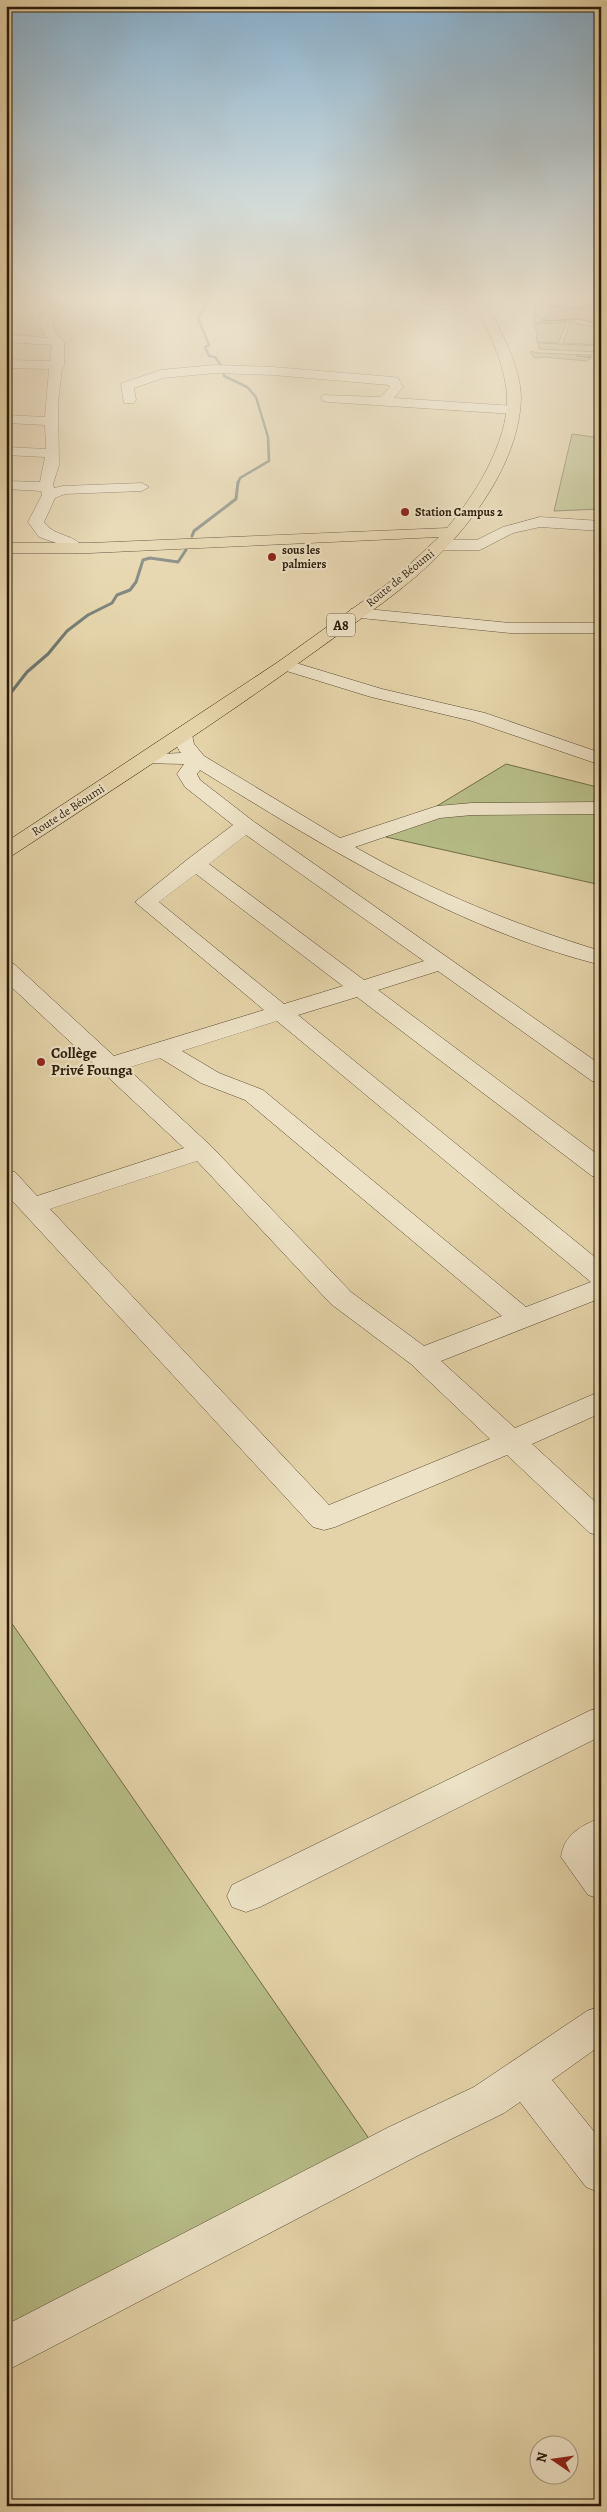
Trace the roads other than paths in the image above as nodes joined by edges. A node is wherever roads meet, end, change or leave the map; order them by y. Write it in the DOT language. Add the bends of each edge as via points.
graph roads {
  1 [pos="52,413"];
  2 [pos="511,413"];
  3 [pos="6,419"];
  4 [pos="52,421"];
  5 [pos="6,451"];
  6 [pos="51,452"];
  7 [pos="6,485"];
  8 [pos="142,487"];
  9 [pos="48,491"];
  10 [pos="601,512"];
  11 [pos="550,522"];
  12 [pos="601,526"];
  13 [pos="451,532"];
  14 [pos="440,545"];
  15 [pos="6,548"];
  16 [pos="76,548"];
  17 [pos="357,613"];
  18 [pos="601,628"];
  19 [pos="286,665"];
  20 [pos="184,734"];
  21 [pos="146,759"];
  22 [pos="196,759"];
  23 [pos="601,759"];
  24 [pos="601,808"];
  25 [pos="246,825"];
  26 [pos="339,845"];
  27 [pos="6,851"];
  28 [pos="195,864"];
  29 [pos="601,958"];
  30 [pos="442,963"];
  31 [pos="6,969"];
  32 [pos="361,987"];
  33 [pos="283,1013"];
  34 [pos="162,1049"];
  35 [pos="111,1065"];
  36 [pos="601,1076"];
  37 [pos="202,1151"];
  38 [pos="601,1170"];
  39 [pos="6,1178"];
  40 [pos="32,1206"];
  41 [pos="601,1276"];
  42 [pos="601,1288"];
  43 [pos="523,1319"];
  44 [pos="421,1358"];
  45 [pos="601,1401"];
  46 [pos="512,1441"];
  47 [pos="601,1525"];
  48 [pos="601,1720"];
  49 [pos="601,1833"];
  50 [pos="601,1884"];
  51 [pos="246,1896"];
  52 [pos="601,2023"];
  53 [pos="524,2076"];
  54 [pos="601,2173"];
  55 [pos="6,2349"];
  1 -- 4 [label="street"];
  2 -- 13 [label="main road, Route de Béoumi / A8" via="508,435 496,467"];
  3 -- 4 [label="street"];
  4 -- 6 [label="street"];
  5 -- 6 [label="street"];
  6 -- 9 [label="street"];
  7 -- 9 [label="street"];
  8 -- 9 [label="street"];
  9 -- 16 [label="street" via="36,522 44,534 71,543"];
  10 -- 11 [label="street"];
  11 -- 12 [label="street"];
  11 -- 14 [label="street" via="521,525 480,545"];
  13 -- 14 [label="main road, Route de Béoumi / A8"];
  13 -- 16 [label="main road"];
  14 -- 17 [label="main road, Route de Béoumi / A8" via="414,570"];
  15 -- 16 [label="main road"];
  17 -- 18 [label="street" via="510,628"];
  17 -- 19 [label="main road, Route de Béoumi / A8"];
  19 -- 20 [label="main road, Route de Béoumi / A8"];
  19 -- 23 [label="street" via="377,693 478,717"];
  20 -- 21 [label="main road, Route de Béoumi / A8"];
  20 -- 22 [label="street" via="184,745"];
  21 -- 22 [label="street"];
  21 -- 27 [label="main road, Route de Béoumi / A8"];
  22 -- 25 [label="street" via="187,774 192,783"];
  22 -- 26 [label="street"];
  24 -- 26 [label="street" via="437,812"];
  25 -- 28 [label="street"];
  25 -- 30 [label="street"];
  26 -- 29 [label="street" via="461,908"];
  28 -- 32 [label="street"];
  28 -- 33 [label="street" via="146,902"];
  30 -- 32 [label="street"];
  30 -- 36 [label="street"];
  31 -- 35 [label="street"];
  32 -- 33 [label="street"];
  32 -- 38 [label="street"];
  33 -- 34 [label="street"];
  33 -- 41 [label="street"];
  34 -- 35 [label="street"];
  34 -- 43 [label="street" via="210,1078 254,1095"];
  35 -- 37 [label="street"];
  37 -- 40 [label="street"];
  37 -- 44 [label="street" via="340,1298"];
  39 -- 40 [label="street"];
  40 -- 46 [label="street" via="324,1519"];
  42 -- 43 [label="street"];
  43 -- 44 [label="street"];
  44 -- 46 [label="street"];
  45 -- 46 [label="street"];
  46 -- 47 [label="street"];
  48 -- 51 [label="street"];
  49 -- 50 [label="street" via="581,1847 580,1857"];
  52 -- 53 [label="street"];
  53 -- 54 [label="street"];
  53 -- 55 [label="street" via="489,2100 404,2141"];
}
